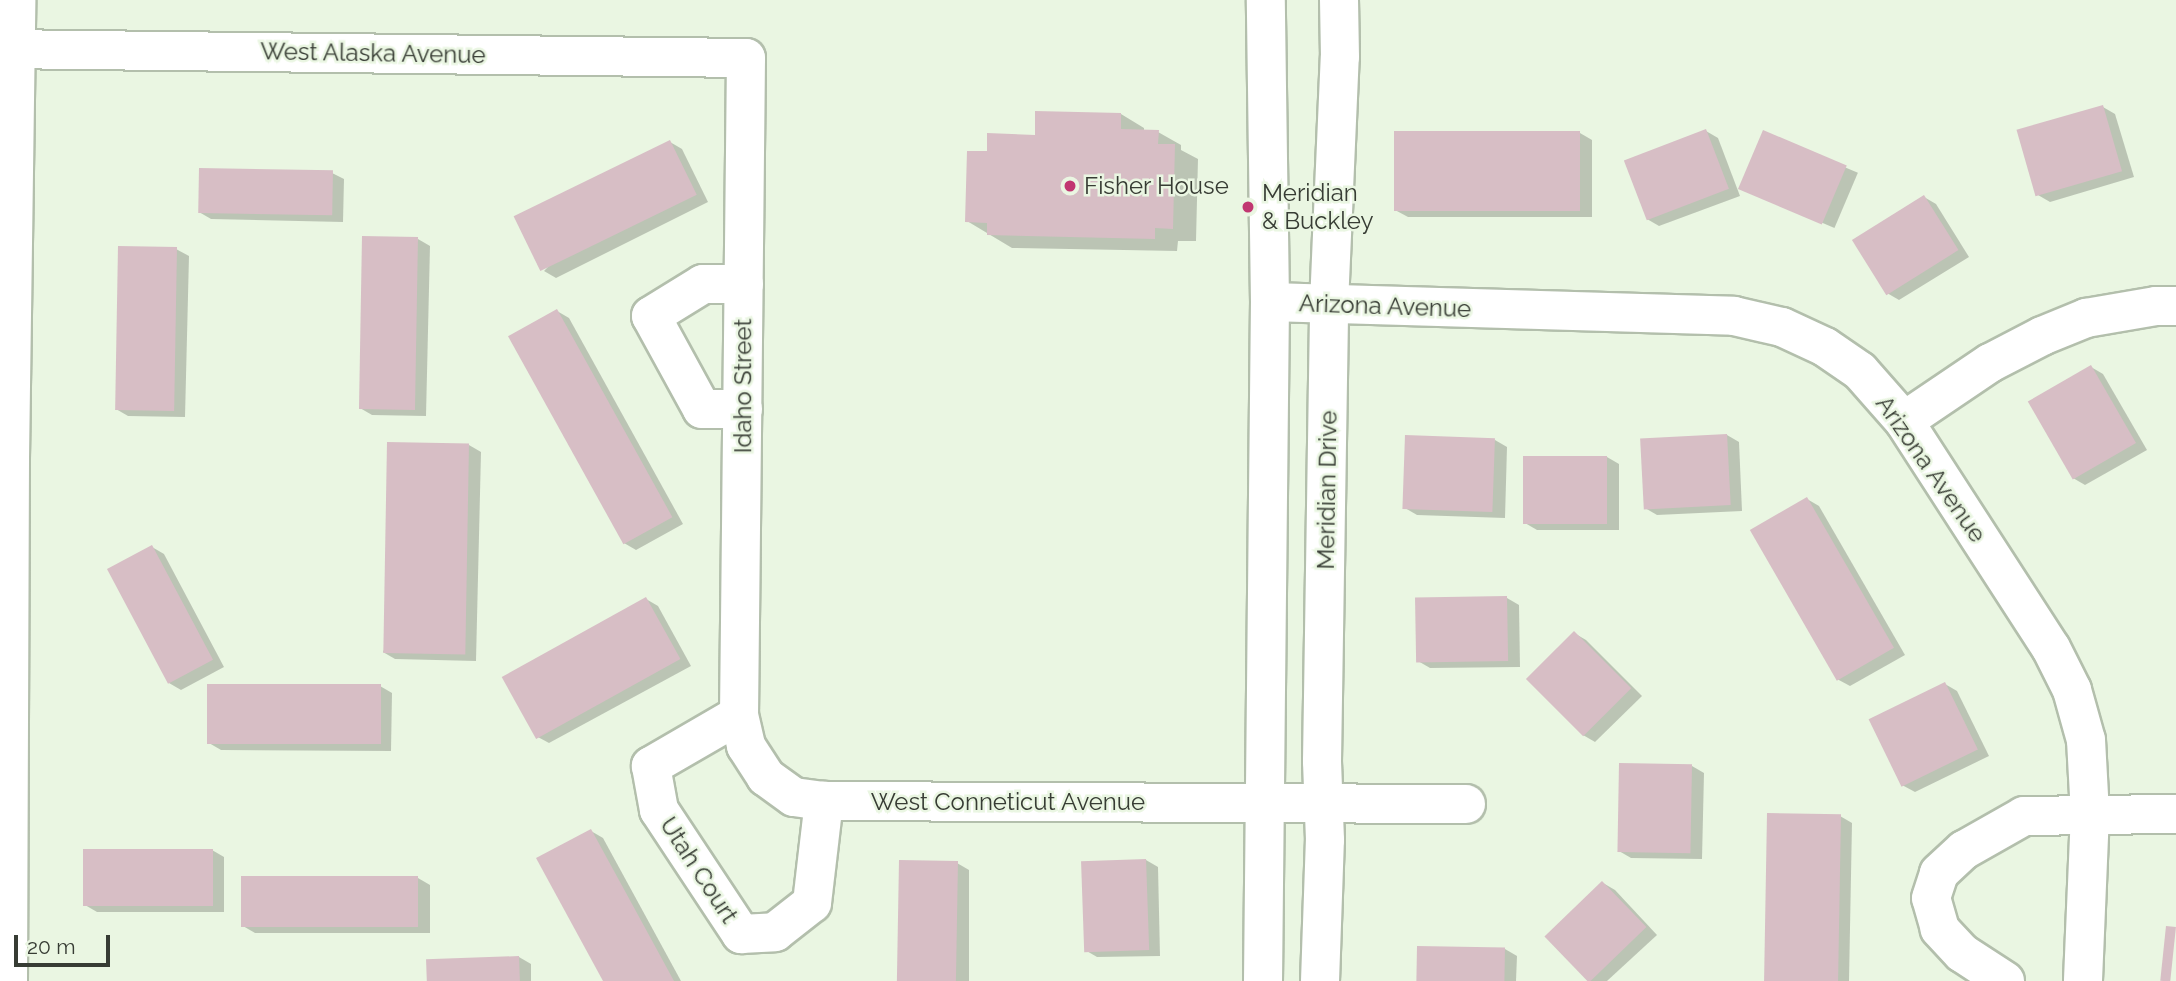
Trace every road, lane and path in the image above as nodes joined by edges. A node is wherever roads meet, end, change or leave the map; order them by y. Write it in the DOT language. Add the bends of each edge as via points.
graph roads {
  1 [pos="16,0"];
  2 [pos="1266,0"];
  3 [pos="1339,0"];
  4 [pos="8,49"];
  5 [pos="746,58"];
  6 [pos="744,284"];
  7 [pos="1270,302"];
  8 [pos="1329,304"];
  9 [pos="2176,306"];
  10 [pos="743,409"];
  11 [pos="1904,421"];
  12 [pos="6,647"];
  13 [pos="739,715"];
  14 [pos="824,801"];
  15 [pos="1266,803"];
  16 [pos="1325,803"];
  17 [pos="1466,804"];
  18 [pos="2090,813"];
  19 [pos="2176,814"];
  20 [pos="8,981"];
  21 [pos="1262,981"];
  22 [pos="1320,981"];
  23 [pos="2005,981"];
  24 [pos="2083,981"];
  1 -- 4 [label="street"];
  2 -- 7 [label="street"];
  3 -- 8 [label="street, Meridian Drive"];
  4 -- 5 [label="street, West Alaska Avenue"];
  4 -- 12 [label="street"];
  5 -- 6 [label="street, Idaho Street"];
  6 -- 10 [label="street, Idaho Street"];
  6 -- 10 [label="street" via="703,284 651,316 702,409"];
  7 -- 8 [label="street, Arizona Avenue"];
  7 -- 15 [label="street"];
  8 -- 11 [label="street, Arizona Avenue" via="1734,316 1782,327 1825,347 1860,371"];
  8 -- 16 [label="street, Meridian Drive"];
  9 -- 11 [label="street" via="2086,318 2042,336 1990,363"];
  10 -- 13 [label="street, Idaho Street"];
  11 -- 18 [label="street, Arizona Avenue" via="2051,648 2072,690 2086,740"];
  12 -- 20 [label="street"];
  13 -- 14 [label="street, West Conneticut Avenue" via="746,746 766,777 794,797"];
  13 -- 14 [label="street, Utah Court" via="651,766 659,810 741,934 775,932 812,904"];
  14 -- 15 [label="street, West Conneticut Avenue"];
  15 -- 16 [label="street, West Conneticut Avenue"];
  15 -- 21 [label="street"];
  16 -- 17 [label="street, West Conneticut Avenue"];
  16 -- 22 [label="street, Meridian Drive"];
  18 -- 19 [label="street"];
  18 -- 23 [label="street" via="2024,816 1964,850 1939,873 1931,898 1940,929 1962,953"];
  18 -- 24 [label="street, Arizona Avenue"];
}
